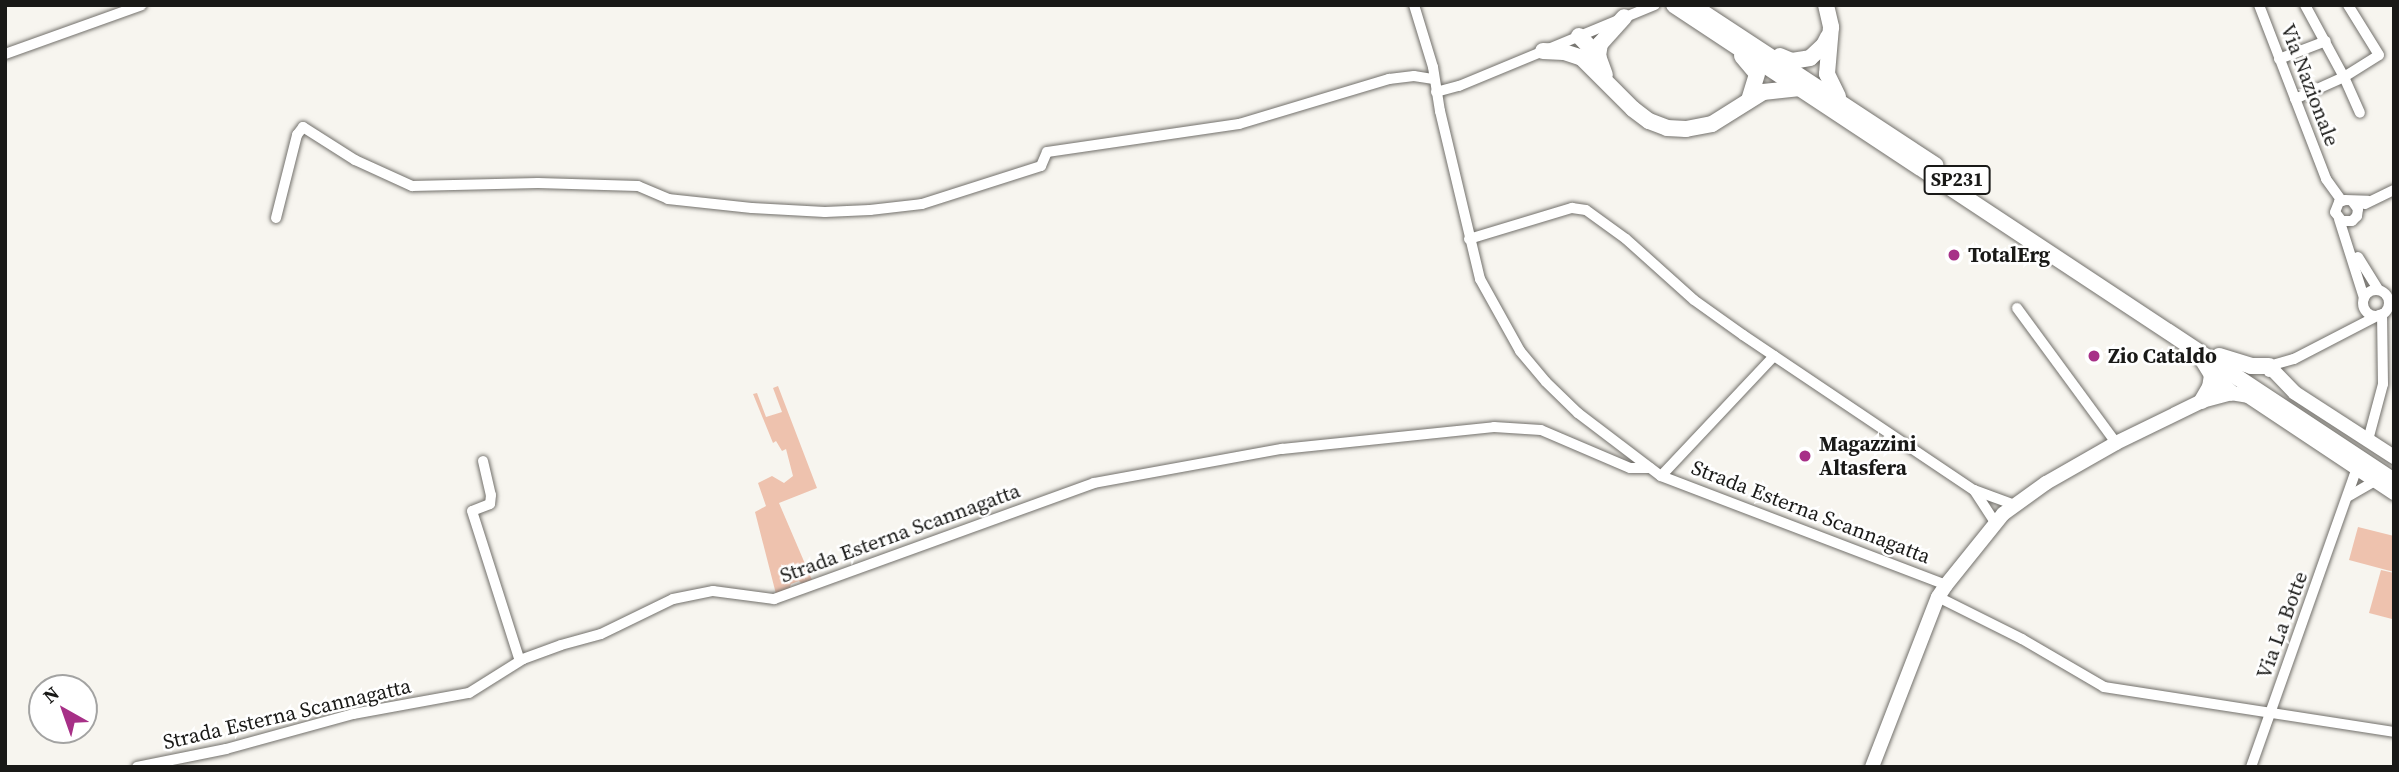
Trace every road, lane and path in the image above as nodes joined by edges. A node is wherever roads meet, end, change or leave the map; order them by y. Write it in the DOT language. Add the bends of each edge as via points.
graph roads {
  1 [pos="142,5"];
  2 [pos="1414,5"];
  3 [pos="1655,5"];
  4 [pos="1674,5"];
  5 [pos="1693,5"];
  6 [pos="1826,5"];
  7 [pos="2259,5"];
  8 [pos="2305,5"];
  9 [pos="2348,5"];
  10 [pos="1624,17"];
  11 [pos="1730,35"];
  12 [pos="1579,36"];
  13 [pos="1828,37"];
  14 [pos="2326,41"];
  15 [pos="1543,51"];
  16 [pos="5,54"];
  17 [pos="1590,57"];
  18 [pos="2279,59"];
  19 [pos="2344,77"];
  20 [pos="1434,79"];
  21 [pos="1800,88"];
  22 [pos="1436,92"];
  23 [pos="2295,99"];
  24 [pos="1749,100"];
  25 [pos="1840,101"];
  26 [pos="2360,113"];
  27 [pos="2326,179"];
  28 [pos="2394,190"];
  29 [pos="2351,208"];
  30 [pos="2337,216"];
  31 [pos="276,218"];
  32 [pos="1469,239"];
  33 [pos="2385,291"];
  34 [pos="2364,301"];
  35 [pos="2017,308"];
  36 [pos="2385,312"];
  37 [pos="2343,335"];
  38 [pos="2196,350"];
  39 [pos="1774,356"];
  40 [pos="2219,356"];
  41 [pos="2294,359"];
  42 [pos="2269,366"];
  43 [pos="2211,375"];
  44 [pos="2283,379"];
  45 [pos="2231,393"];
  46 [pos="2295,393"];
  47 [pos="2202,401"];
  48 [pos="2368,440"];
  49 [pos="2116,443"];
  50 [pos="2394,457"];
  51 [pos="483,460"];
  52 [pos="1650,468"];
  53 [pos="2357,468"];
  54 [pos="2394,471"];
  55 [pos="1661,476"];
  56 [pos="2375,481"];
  57 [pos="2394,481"];
  58 [pos="1974,490"];
  59 [pos="2394,493"];
  60 [pos="2349,496"];
  61 [pos="2015,505"];
  62 [pos="1995,523"];
  63 [pos="1942,591"];
  64 [pos="520,661"];
  65 [pos="2271,712"];
  66 [pos="2394,732"];
  67 [pos="138,767"];
  68 [pos="1872,767"];
  69 [pos="2251,767"];
  1 -- 16 [label="street"];
  2 -- 20 [label="street, Strada Esterna Scannagatta"];
  3 -- 10 [label="street"];
  4 -- 11 [label="highway, SP231"];
  5 -- 11 [label="highway, SP231"];
  6 -- 13 [label="highway"];
  7 -- 18 [label="street, Via Nazionale"];
  8 -- 14 [label="street"];
  9 -- 19 [label="street" via="2379,55"];
  10 -- 12 [label="street"];
  10 -- 17 [label="highway"];
  11 -- 13 [label="highway" via="1737,28 1792,61 1810,58"];
  11 -- 21 [label="highway, SP231"];
  11 -- 24 [label="highway" via="1757,74"];
  11 -- 25 [label="highway, SP231"];
  12 -- 15 [label="street"];
  12 -- 17 [label="highway"];
  13 -- 25 [label="highway" via="1827,74"];
  14 -- 18 [label="street"];
  14 -- 19 [label="street"];
  15 -- 17 [label="highway"];
  15 -- 22 [label="street"];
  17 -- 24 [label="highway" via="1633,108 1667,128 1712,124"];
  18 -- 23 [label="street, Via Nazionale"];
  19 -- 23 [label="street"];
  19 -- 26 [label="street"];
  20 -- 22 [label="street, Strada Esterna Scannagatta"];
  20 -- 31 [label="street" via="1389,79 1239,124 1047,152 1041,166 922,204 848,211 668,199 638,186 412,186 355,160 303,127"];
  21 -- 24 [label="highway" via="1774,89"];
  21 -- 38 [label="highway, SP231"];
  22 -- 32 [label="street, Strada Esterna Scannagatta"];
  23 -- 27 [label="street, Via Nazionale"];
  25 -- 40 [label="highway, SP231"];
  27 -- 29 [label="street, Via Nazionale"];
  27 -- 30 [label="street, Via Nazionale"];
  28 -- 29 [label="street"];
  29 -- 30 [label="street"];
  29 -- 30 [label="street"];
  29 -- 33 [label="street, Via Nazionale" via="2355,250"];
  30 -- 34 [label="street, Via Nazionale"];
  32 -- 39 [label="street" via="1572,208 1586,210 1694,300"];
  32 -- 52 [label="street, Strada Esterna Scannagatta" via="1480,279 1520,351 1578,413"];
  33 -- 34 [label="street" via="2370,292"];
  33 -- 36 [label="street" via="2389,302"];
  34 -- 36 [label="street" via="2367,312"];
  34 -- 37 [label="street"];
  35 -- 49 [label="street"];
  36 -- 37 [label="street"];
  36 -- 48 [label="street" via="2383,384"];
  37 -- 41 [label="street"];
  38 -- 43 [label="highway"];
  38 -- 57 [label="highway, SP231"];
  39 -- 55 [label="street"];
  39 -- 58 [label="street"];
  40 -- 42 [label="highway" via="2251,366"];
  40 -- 54 [label="highway, SP231"];
  41 -- 42 [label="street"];
  41 -- 44 [label="street"];
  42 -- 44 [label="main road"];
  42 -- 46 [label="street" via="2273,380"];
  43 -- 45 [label="highway"];
  43 -- 47 [label="highway"];
  44 -- 46 [label="main road"];
  45 -- 47 [label="main road"];
  45 -- 53 [label="main road" via="2248,396"];
  46 -- 48 [label="main road"];
  47 -- 49 [label="main road"];
  48 -- 50 [label="main road"];
  49 -- 61 [label="main road"];
  51 -- 64 [label="street" via="491,495 489,504 472,511"];
  52 -- 55 [label="street, Strada Esterna Scannagatta"];
  52 -- 64 [label="street, Strada Esterna Scannagatta" via="1630,468 1541,430 1494,427 1282,449 1094,483 774,598 713,591 673,599 601,634"];
  53 -- 56 [label="main road"];
  53 -- 60 [label="street, Via La Botte"];
  55 -- 63 [label="street, Strada Esterna Scannagatta"];
  56 -- 59 [label="main road"];
  56 -- 60 [label="street"];
  58 -- 61 [label="street"];
  58 -- 62 [label="street"];
  60 -- 65 [label="street, Via La Botte"];
  61 -- 62 [label="main road"];
  62 -- 63 [label="main road"];
  63 -- 65 [label="street, Strada Esterna Scannagatta" via="2104,687"];
  63 -- 68 [label="main road"];
  64 -- 67 [label="street, Strada Esterna Scannagatta" via="469,692 353,714 226,749"];
  65 -- 66 [label="street, Strada Esterna Scannagatta"];
  65 -- 69 [label="street, Via La Botte"];
}
